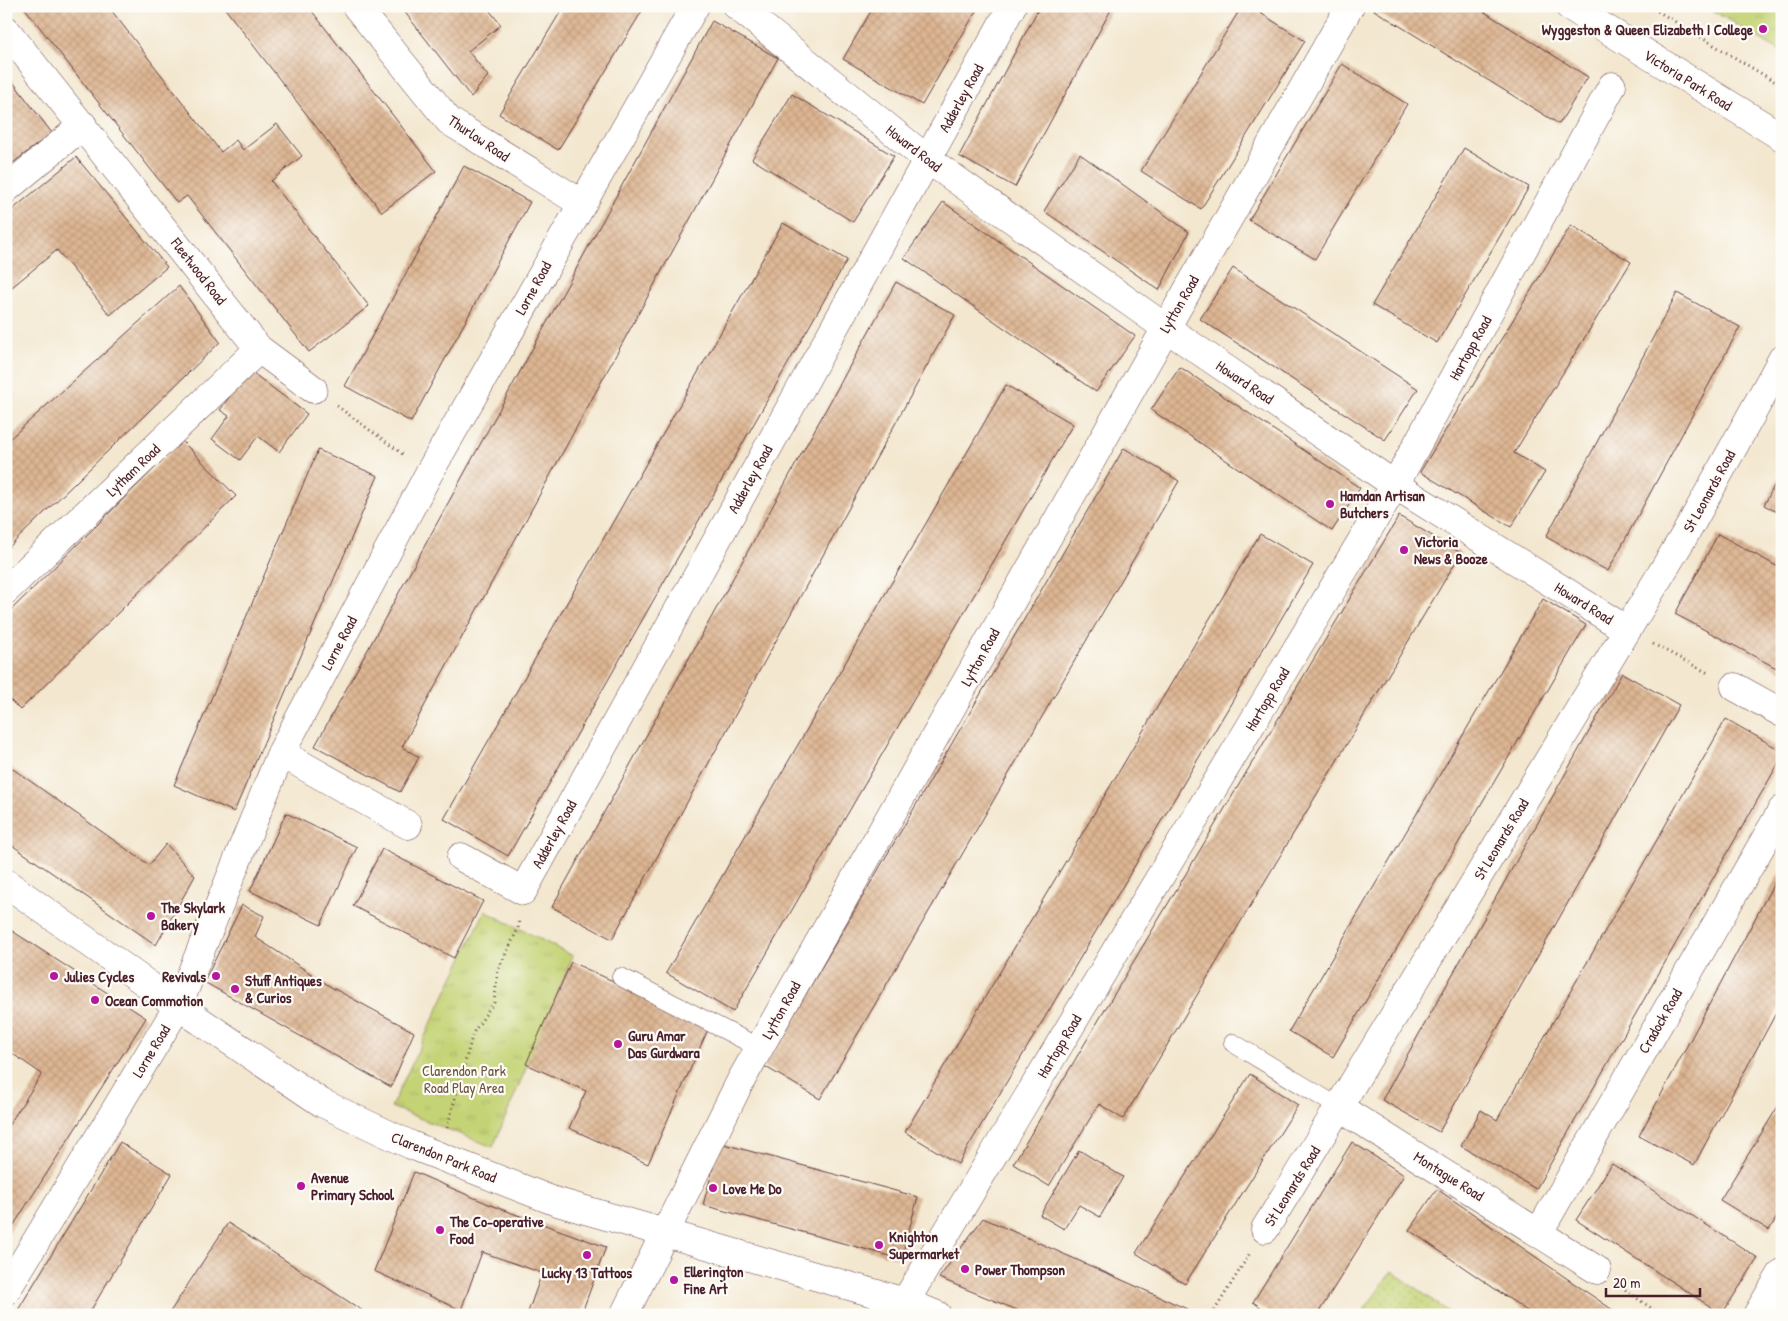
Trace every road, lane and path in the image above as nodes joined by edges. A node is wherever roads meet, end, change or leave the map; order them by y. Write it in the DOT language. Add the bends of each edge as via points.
graph roads {
  1 [pos="356,6"];
  2 [pos="695,6"];
  3 [pos="737,6"];
  4 [pos="1012,6"];
  5 [pos="1350,6"];
  6 [pos="1569,6"];
  7 [pos="1649,6"];
  8 [pos="6,30"];
  9 [pos="1612,86"];
  10 [pos="1782,86"];
  11 [pos="83,125"];
  12 [pos="1782,138"];
  13 [pos="927,159"];
  14 [pos="6,189"];
  15 [pos="582,203"];
  16 [pos="1166,328"];
  17 [pos="259,349"];
  18 [pos="1782,358"];
  19 [pos="313,389"];
  20 [pos="429,474"];
  21 [pos="1395,485"];
  22 [pos="6,590"];
  23 [pos="1627,630"];
  24 [pos="1735,687"];
  25 [pos="1782,713"];
  26 [pos="281,753"];
  27 [pos="1782,810"];
  28 [pos="408,825"];
  29 [pos="461,857"];
  30 [pos="6,883"];
  31 [pos="518,928"];
  32 [pos="621,977"];
  33 [pos="178,1006"];
  34 [pos="1233,1042"];
  35 [pos="760,1048"];
  36 [pos="1340,1108"];
  37 [pos="447,1129"];
  38 [pos="1265,1229"];
  39 [pos="1539,1232"];
  40 [pos="666,1233"];
  41 [pos="1597,1270"];
  42 [pos="1782,1273"];
  43 [pos="6,1291"];
  44 [pos="905,1302"];
  45 [pos="624,1315"];
  46 [pos="937,1315"];
  47 [pos="1212,1315"];
  48 [pos="1661,1315"];
  49 [pos="1757,1315"];
  1 -- 15 [label="street, Thurlow Road" via="449,121"];
  2 -- 15 [label="street, Lorne Road"];
  3 -- 13 [label="street, Howard Road"];
  4 -- 13 [label="street, Adderley Road"];
  5 -- 16 [label="street, Lytton Road"];
  6 -- 12 [label="street, Victoria Park Road"];
  7 -- 10 [label="path"];
  8 -- 11 [label="street, Fleetwood Road"];
  9 -- 21 [label="street, Hartopp Road"];
  11 -- 14 [label="street"];
  11 -- 17 [label="street, Fleetwood Road"];
  13 -- 16 [label="street, Howard Road"];
  13 -- 29 [label="street, Adderley Road" via="522,891"];
  15 -- 20 [label="street, Lorne Road"];
  16 -- 21 [label="street, Howard Road"];
  16 -- 35 [label="street, Lytton Road"];
  17 -- 19 [label="street, Fleetwood Road"];
  17 -- 22 [label="street, Lytham Road"];
  18 -- 23 [label="street, St Leonards Road" via="1690,526"];
  19 -- 20 [label="path"];
  20 -- 26 [label="street, Lorne Road"];
  21 -- 23 [label="street, Howard Road"];
  21 -- 44 [label="street, Hartopp Road"];
  23 -- 24 [label="path, Howard Road"];
  23 -- 36 [label="street, St Leonards Road"];
  24 -- 25 [label="street"];
  26 -- 28 [label="street"];
  26 -- 33 [label="street, Lorne Road"];
  27 -- 39 [label="street, Cradock Road"];
  30 -- 33 [label="street, Clarendon Park Road"];
  31 -- 37 [label="path" via="498,970 494,1002 473,1033"];
  32 -- 35 [label="lane"];
  33 -- 40 [label="street, Clarendon Park Road" via="322,1103 402,1141 554,1201"];
  33 -- 43 [label="street, Lorne Road"];
  34 -- 36 [label="lane, Montague Road"];
  35 -- 40 [label="street, Lytton Road"];
  36 -- 38 [label="street, St Leonards Road"];
  36 -- 39 [label="street, Montague Road"];
  38 -- 47 [label="path, St Leonards Road"];
  39 -- 41 [label="street, Montague Road"];
  40 -- 44 [label="street, Clarendon Park Road"];
  40 -- 45 [label="street, Lytton Road"];
  41 -- 48 [label="path"];
  42 -- 49 [label="street"];
  44 -- 46 [label="street, Clarendon Park Road"];
}
